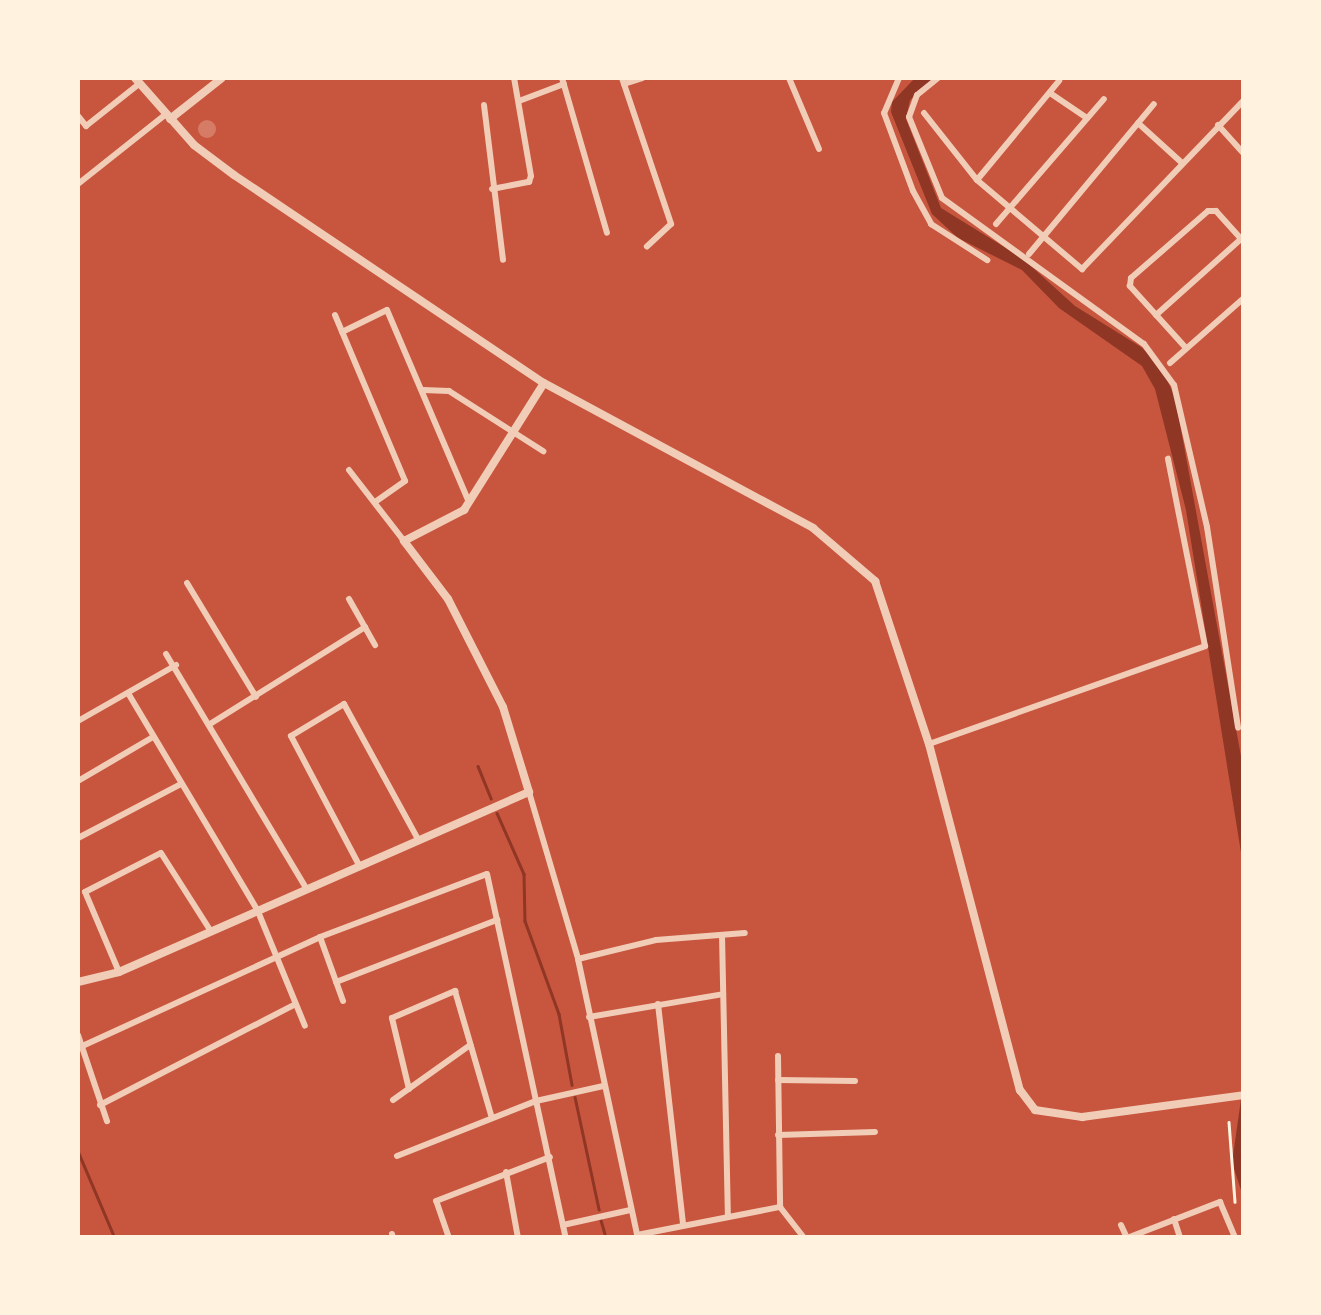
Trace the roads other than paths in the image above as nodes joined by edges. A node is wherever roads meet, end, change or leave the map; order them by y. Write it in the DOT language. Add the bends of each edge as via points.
graph roads {
  1 [pos="219,78"];
  2 [pos="514,78"];
  3 [pos="642,78"];
  4 [pos="789,78"];
  5 [pos="938,78"];
  6 [pos="899,79"];
  7 [pos="137,80"];
  8 [pos="563,81"];
  9 [pos="623,81"];
  10 [pos="1059,81"];
  11 [pos="1050,93"];
  12 [pos="1104,99"];
  13 [pos="1244,100"];
  14 [pos="519,101"];
  15 [pos="484,104"];
  16 [pos="1154,104"];
  17 [pos="924,113"];
  18 [pos="78,116"];
  19 [pos="168,116"];
  20 [pos="1087,118"];
  21 [pos="1138,123"];
  22 [pos="1218,125"];
  23 [pos="819,149"];
  24 [pos="1244,154"];
  25 [pos="1181,162"];
  26 [pos="977,180"];
  27 [pos="78,184"];
  28 [pos="492,189"];
  29 [pos="1010,208"];
  30 [pos="996,224"];
  31 [pos="608,234"];
  32 [pos="1044,236"];
  33 [pos="1242,237"];
  34 [pos="647,246"];
  35 [pos="1029,254"];
  36 [pos="502,260"];
  37 [pos="987,260"];
  38 [pos="1244,298"];
  39 [pos="1156,314"];
  40 [pos="335,315"];
  41 [pos="342,332"];
  42 [pos="1186,348"];
  43 [pos="1170,363"];
  44 [pos="544,383"];
  45 [pos="423,390"];
  46 [pos="513,433"];
  47 [pos="542,451"];
  48 [pos="1168,459"];
  49 [pos="349,470"];
  50 [pos="374,502"];
  51 [pos="470,503"];
  52 [pos="404,541"];
  53 [pos="187,583"];
  54 [pos="349,599"];
  55 [pos="364,627"];
  56 [pos="375,644"];
  57 [pos="166,654"];
  58 [pos="176,666"];
  59 [pos="128,693"];
  60 [pos="256,698"];
  61 [pos="78,721"];
  62 [pos="210,724"];
  63 [pos="1238,728"];
  64 [pos="154,737"];
  65 [pos="929,744"];
  66 [pos="78,781"];
  67 [pos="181,784"];
  68 [pos="529,792"];
  69 [pos="78,838"];
  70 [pos="418,838"];
  71 [pos="359,865"];
  72 [pos="306,888"];
  73 [pos="256,909"];
  74 [pos="497,920"];
  75 [pos="210,930"];
  76 [pos="745,933"];
  77 [pos="722,935"];
  78 [pos="320,938"];
  79 [pos="276,958"];
  80 [pos="578,959"];
  81 [pos="118,972"];
  82 [pos="78,982"];
  83 [pos="336,982"];
  84 [pos="724,994"];
  85 [pos="344,1001"];
  86 [pos="296,1004"];
  87 [pos="658,1004"];
  88 [pos="589,1017"];
  89 [pos="305,1026"];
  90 [pos="78,1035"];
  91 [pos="470,1045"];
  92 [pos="79,1048"];
  93 [pos="778,1056"];
  94 [pos="778,1080"];
  95 [pos="855,1080"];
  96 [pos="603,1086"];
  97 [pos="409,1089"];
  98 [pos="1244,1095"];
  99 [pos="393,1100"];
  100 [pos="536,1101"];
  101 [pos="100,1105"];
  102 [pos="492,1118"];
  103 [pos="107,1121"];
  104 [pos="875,1132"];
  105 [pos="778,1135"];
  106 [pos="398,1156"];
  107 [pos="550,1157"];
  108 [pos="506,1172"];
  109 [pos="780,1207"];
  110 [pos="630,1210"];
  111 [pos="728,1216"];
  112 [pos="1174,1219"];
  113 [pos="563,1225"];
  114 [pos="683,1225"];
  115 [pos="1122,1225"];
  116 [pos="637,1236"];
  117 [pos="450,1238"];
  118 [pos="518,1238"];
  119 [pos="566,1238"];
  120 [pos="804,1238"];
  121 [pos="1127,1238"];
  122 [pos="1180,1238"];
  123 [pos="1235,1238"];
  1 -- 19 [label="street"];
  2 -- 14 [label="street"];
  3 -- 9 [label="street"];
  4 -- 23 [label="street"];
  5 -- 63 [label="street" via="917,95 910,117 942,198 1144,344 1174,385 1207,526"];
  6 -- 37 [label="street" via="884,112 913,191 931,224"];
  7 -- 18 [label="street" via="86,126"];
  7 -- 19 [label="street"];
  8 -- 14 [label="street"];
  8 -- 31 [label="street"];
  9 -- 34 [label="street" via="671,224"];
  10 -- 11 [label="street"];
  11 -- 20 [label="street"];
  11 -- 26 [label="street"];
  12 -- 20 [label="street"];
  13 -- 22 [label="street"];
  14 -- 28 [label="street" via="530,182"];
  15 -- 28 [label="street"];
  16 -- 21 [label="street"];
  17 -- 26 [label="street"];
  19 -- 27 [label="street"];
  19 -- 44 [label="street" via="210,159"];
  20 -- 29 [label="street"];
  21 -- 25 [label="street"];
  21 -- 32 [label="street"];
  22 -- 24 [label="street"];
  22 -- 25 [label="street"];
  25 -- 32 [label="street" via="1082,269"];
  26 -- 29 [label="street"];
  28 -- 36 [label="street"];
  29 -- 30 [label="street"];
  29 -- 32 [label="street"];
  32 -- 35 [label="street"];
  33 -- 39 [label="street"];
  33 -- 39 [label="street" via="1208,210 1132,278 1130,286"];
  38 -- 42 [label="street"];
  39 -- 42 [label="street"];
  40 -- 41 [label="street"];
  41 -- 45 [label="street" via="387,310"];
  41 -- 50 [label="street" via="405,481"];
  42 -- 43 [label="street"];
  44 -- 46 [label="street"];
  44 -- 65 [label="street" via="804,523 861,566 883,596"];
  45 -- 46 [label="street" via="449,392"];
  45 -- 51 [label="street"];
  46 -- 47 [label="street"];
  46 -- 51 [label="street"];
  48 -- 65 [label="street" via="1205,646"];
  49 -- 50 [label="street"];
  50 -- 52 [label="street"];
  51 -- 52 [label="street"];
  52 -- 68 [label="street" via="448,599 503,707"];
  53 -- 60 [label="street"];
  54 -- 55 [label="street"];
  55 -- 56 [label="street"];
  55 -- 60 [label="street"];
  57 -- 58 [label="street"];
  58 -- 59 [label="street"];
  58 -- 62 [label="street"];
  59 -- 61 [label="street"];
  59 -- 64 [label="street"];
  60 -- 62 [label="street"];
  62 -- 72 [label="street"];
  64 -- 66 [label="street"];
  64 -- 67 [label="street"];
  65 -- 98 [label="street" via="1026,1101 1046,1116 1062,1117"];
  67 -- 69 [label="street"];
  67 -- 73 [label="street"];
  68 -- 70 [label="street"];
  68 -- 80 [label="street"];
  70 -- 71 [label="street"];
  70 -- 71 [label="street" via="344,704 291,736"];
  71 -- 72 [label="street"];
  72 -- 73 [label="street"];
  73 -- 75 [label="street"];
  73 -- 79 [label="street"];
  74 -- 78 [label="street" via="487,874"];
  74 -- 83 [label="street"];
  74 -- 100 [label="street"];
  75 -- 81 [label="street"];
  75 -- 81 [label="street" via="160,853 84,892"];
  76 -- 77 [label="street"];
  77 -- 80 [label="street" via="656,940"];
  77 -- 84 [label="street"];
  78 -- 79 [label="street"];
  78 -- 83 [label="street"];
  79 -- 86 [label="street"];
  79 -- 92 [label="street"];
  80 -- 88 [label="street"];
  81 -- 82 [label="street"];
  83 -- 85 [label="street"];
  84 -- 87 [label="street"];
  84 -- 111 [label="street"];
  86 -- 89 [label="street"];
  86 -- 101 [label="street"];
  87 -- 88 [label="street"];
  87 -- 114 [label="street"];
  88 -- 96 [label="street"];
  90 -- 92 [label="street"];
  91 -- 97 [label="street"];
  91 -- 97 [label="street" via="455,992 396,1015 391,1023"];
  91 -- 102 [label="street"];
  92 -- 101 [label="street"];
  93 -- 94 [label="street"];
  94 -- 95 [label="street"];
  94 -- 105 [label="street"];
  96 -- 100 [label="street"];
  96 -- 110 [label="street"];
  97 -- 99 [label="street"];
  100 -- 102 [label="street"];
  100 -- 107 [label="street"];
  101 -- 103 [label="street"];
  102 -- 106 [label="street"];
  104 -- 105 [label="street"];
  105 -- 109 [label="street"];
  107 -- 108 [label="street"];
  107 -- 113 [label="street"];
  108 -- 117 [label="street" via="436,1201"];
  108 -- 118 [label="street"];
  109 -- 111 [label="street"];
  109 -- 120 [label="street"];
  110 -- 113 [label="street"];
  110 -- 116 [label="street"];
  111 -- 114 [label="street"];
  112 -- 121 [label="street"];
  112 -- 122 [label="street"];
  112 -- 123 [label="street" via="1223,1202"];
  113 -- 119 [label="street"];
  114 -- 116 [label="street"];
  115 -- 121 [label="street"];
}
